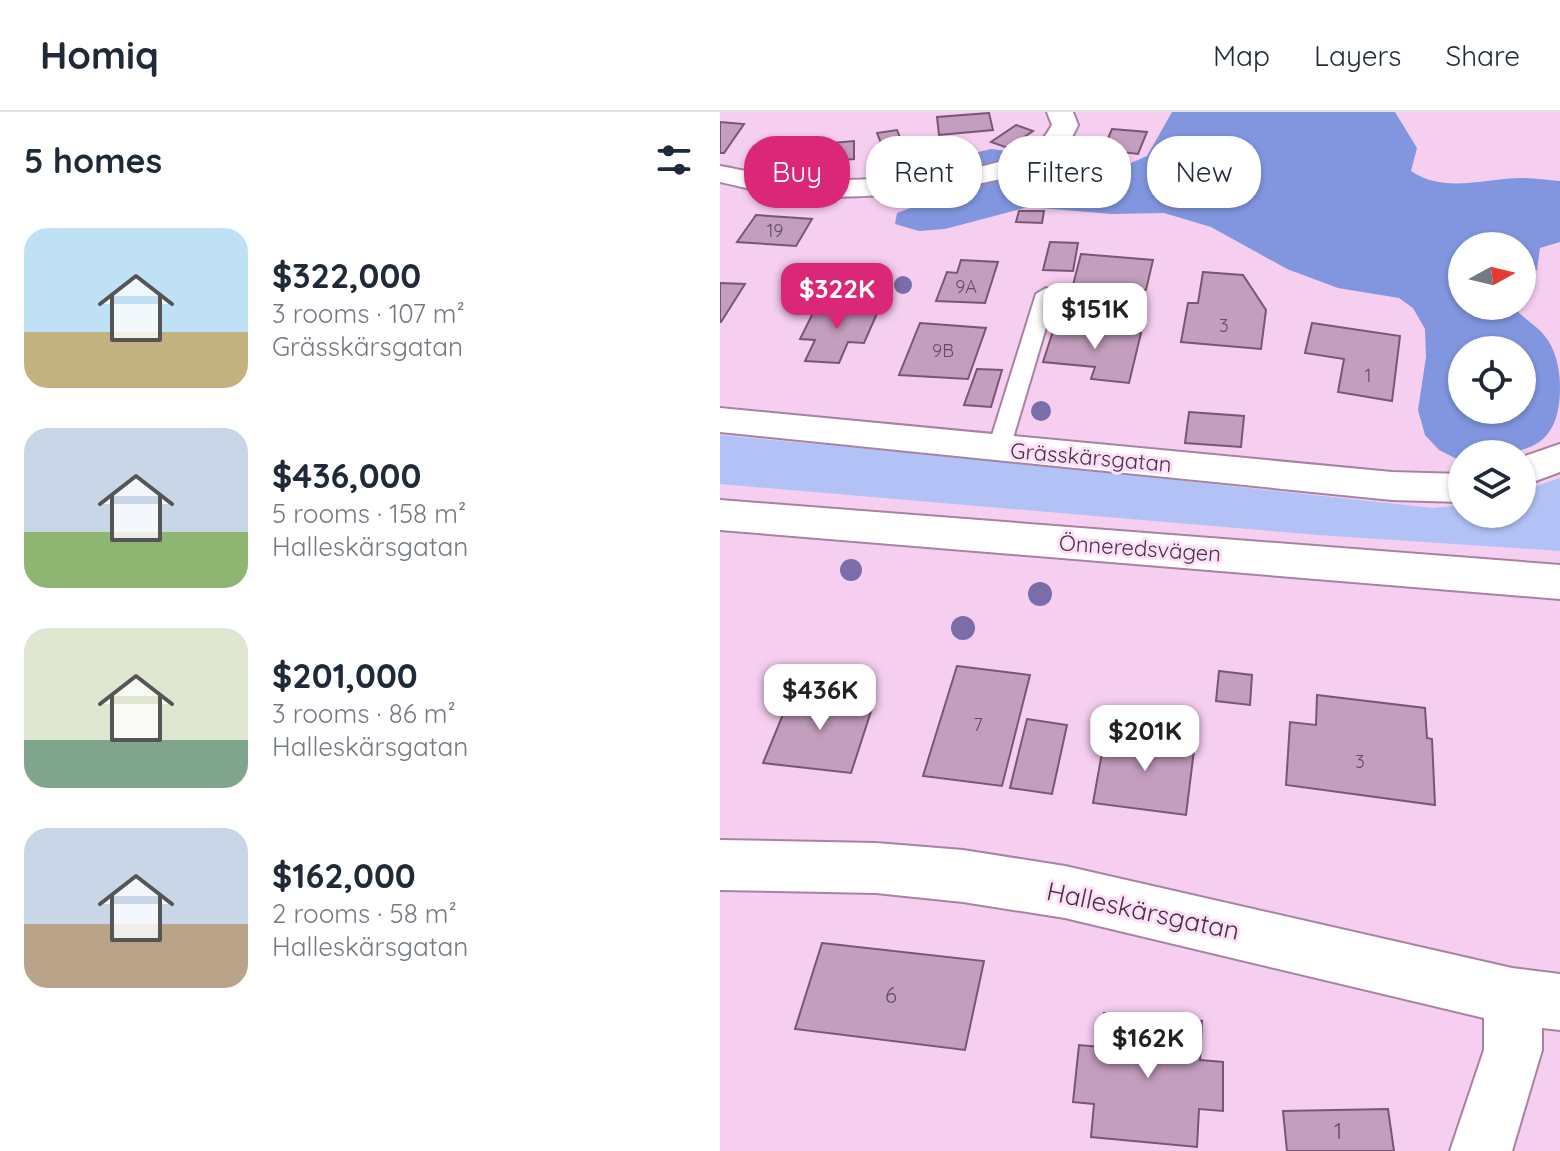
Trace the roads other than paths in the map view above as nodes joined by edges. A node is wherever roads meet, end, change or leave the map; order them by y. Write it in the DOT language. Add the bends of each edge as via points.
graph roads {
  1 [pos="1060,112"];
  2 [pos="720,174"];
  3 [pos="1046,294"];
  4 [pos="720,420"];
  5 [pos="999,448"];
  6 [pos="1560,457"];
  7 [pos="1536,466"];
  8 [pos="1448,488"];
  9 [pos="720,515"];
  10 [pos="1560,582"];
  11 [pos="720,865"];
  12 [pos="1536,999"];
  13 [pos="1481,1151"];
  1 -- 2 [label="street" via="1065,125 1053,145 1037,157 989,171 826,188"];
  3 -- 5 [label="lane"];
  4 -- 5 [label="street, Grässkärsgatan"];
  5 -- 8 [label="street, Grässkärsgatan"];
  6 -- 7 [label="street"];
  9 -- 10 [label="street, Önneredsvägen"];
  11 -- 12 [label="street, Halleskärsgatan" via="876,868 1065,892"];
  12 -- 13 [label="street" via="1513,1050"];
}
